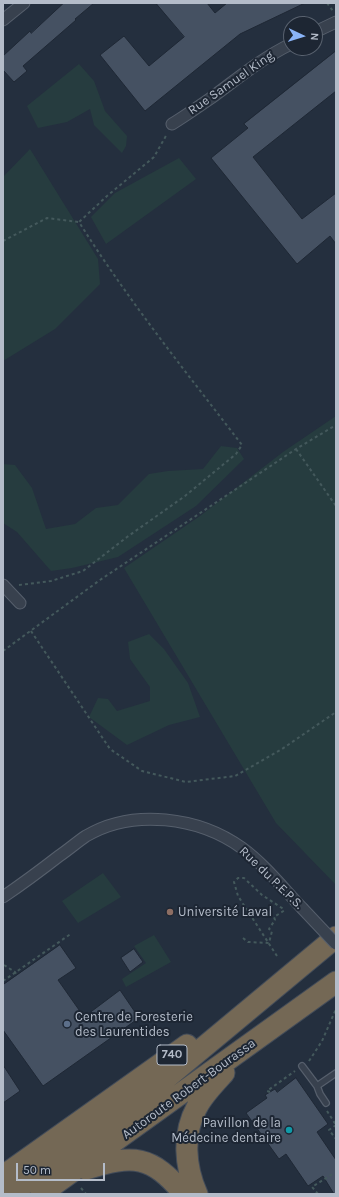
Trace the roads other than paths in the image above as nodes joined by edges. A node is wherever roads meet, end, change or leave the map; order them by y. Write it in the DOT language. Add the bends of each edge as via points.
graph roads {
  1 [pos="24,3"];
  2 [pos="3,20"];
  3 [pos="336,22"];
  4 [pos="323,28"];
  5 [pos="283,48"];
  6 [pos="172,124"];
  7 [pos="3,585"];
  8 [pos="20,603"];
  9 [pos="3,897"];
  10 [pos="336,937"];
  11 [pos="336,943"];
  12 [pos="289,976"];
  13 [pos="336,982"];
  14 [pos="267,1033"];
  15 [pos="303,1067"];
  16 [pos="336,1073"];
  17 [pos="317,1086"];
  18 [pos="325,1105"];
  19 [pos="3,1176"];
  20 [pos="75,1181"];
  21 [pos="10,1194"];
  22 [pos="41,1194"];
  23 [pos="184,1194"];
  24 [pos="197,1194"];
  1 -- 2 [label="street"];
  3 -- 4 [label="street"];
  5 -- 6 [label="street, Rue Samuel King"];
  7 -- 8 [label="street"];
  9 -- 11 [label="street, Rue du P.E.P.S., bridge" via="86,836 102,828 117,823 166,820 200,826 218,833 243,849"];
  10 -- 12 [label="highway"];
  11 -- 12 [label="highway, 740"];
  12 -- 19 [label="highway, 740" via="177,1051"];
  12 -- 21 [label="highway" via="127,1111"];
  13 -- 14 [label="highway, Autoroute Robert-Bourassa"];
  14 -- 20 [label="highway, Autoroute Robert-Bourassa"];
  14 -- 24 [label="highway" via="228,1069 196,1107 188,1131 186,1150"];
  15 -- 17 [label="lane"];
  16 -- 17 [label="lane"];
  17 -- 18 [label="lane"];
  20 -- 22 [label="highway, Autoroute Robert-Bourassa"];
  20 -- 23 [label="highway" via="114,1161 134,1160 160,1170"];
}
